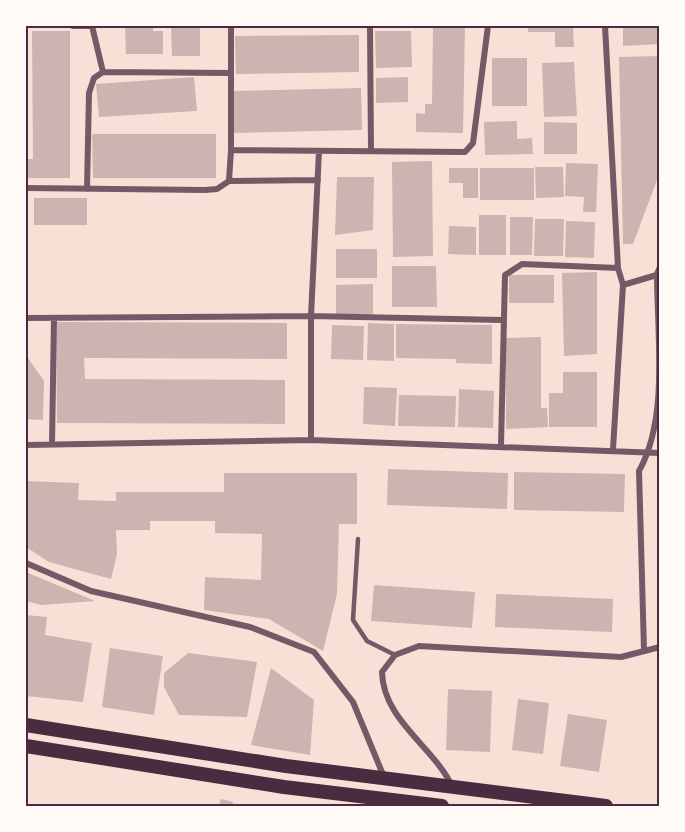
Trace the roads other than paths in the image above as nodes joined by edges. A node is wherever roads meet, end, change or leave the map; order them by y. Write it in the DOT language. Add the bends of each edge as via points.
graph roads {
  1 [pos="73,26"];
  2 [pos="231,26"];
  3 [pos="370,26"];
  4 [pos="488,26"];
  5 [pos="605,26"];
  6 [pos="104,72"];
  7 [pos="231,73"];
  8 [pos="231,150"];
  9 [pos="319,151"];
  10 [pos="371,151"];
  11 [pos="318,180"];
  12 [pos="230,181"];
  13 [pos="26,188"];
  14 [pos="87,189"];
  15 [pos="660,267"];
  16 [pos="618,268"];
  17 [pos="658,274"];
  18 [pos="623,285"];
  19 [pos="311,316"];
  20 [pos="26,318"];
  21 [pos="54,318"];
  22 [pos="502,320"];
  23 [pos="311,440"];
  24 [pos="52,444"];
  25 [pos="26,445"];
  26 [pos="501,445"];
  27 [pos="613,449"];
  28 [pos="650,452"];
  29 [pos="660,453"];
  30 [pos="358,539"];
  31 [pos="26,563"];
  32 [pos="660,646"];
  33 [pos="644,650"];
  34 [pos="395,656"];
  35 [pos="26,725"];
  36 [pos="26,746"];
  37 [pos="385,777"];
  38 [pos="453,787"];
  39 [pos="442,807"];
  40 [pos="606,807"];
  1 -- 6 [label="street" via="92,26"];
  2 -- 7 [label="street"];
  3 -- 10 [label="street"];
  4 -- 10 [label="street" via="473,143 465,152"];
  5 -- 16 [label="street"];
  6 -- 7 [label="street"];
  6 -- 14 [label="street" via="94,78 89,93"];
  7 -- 8 [label="street"];
  8 -- 9 [label="street"];
  8 -- 12 [label="street"];
  9 -- 10 [label="street"];
  9 -- 11 [label="street"];
  11 -- 12 [label="street"];
  11 -- 19 [label="street"];
  12 -- 14 [label="street" via="217,189 205,190"];
  13 -- 14 [label="street"];
  15 -- 17 [label="street"];
  16 -- 18 [label="street"];
  16 -- 22 [label="street" via="522,264 505,275"];
  17 -- 18 [label="street"];
  17 -- 28 [label="street" via="658,421"];
  18 -- 27 [label="street"];
  19 -- 21 [label="street"];
  19 -- 22 [label="street"];
  19 -- 23 [label="street"];
  20 -- 21 [label="street"];
  21 -- 24 [label="street"];
  22 -- 26 [label="street"];
  23 -- 24 [label="street"];
  23 -- 26 [label="street"];
  24 -- 25 [label="street"];
  26 -- 27 [label="street"];
  27 -- 28 [label="street"];
  28 -- 29 [label="street"];
  28 -- 33 [label="street" via="639,471"];
  30 -- 34 [label="lane" via="353,620 367,641"];
  31 -- 37 [label="street" via="91,591 250,627 314,652 353,702"];
  32 -- 33 [label="street"];
  33 -- 34 [label="street" via="621,657 419,646"];
  34 -- 38 [label="street" via="382,672 382,689 393,711 443,767"];
  35 -- 37 [label="main road"];
  36 -- 39 [label="main road" via="284,787"];
  37 -- 38 [label="main road"];
  38 -- 40 [label="main road"];
}
